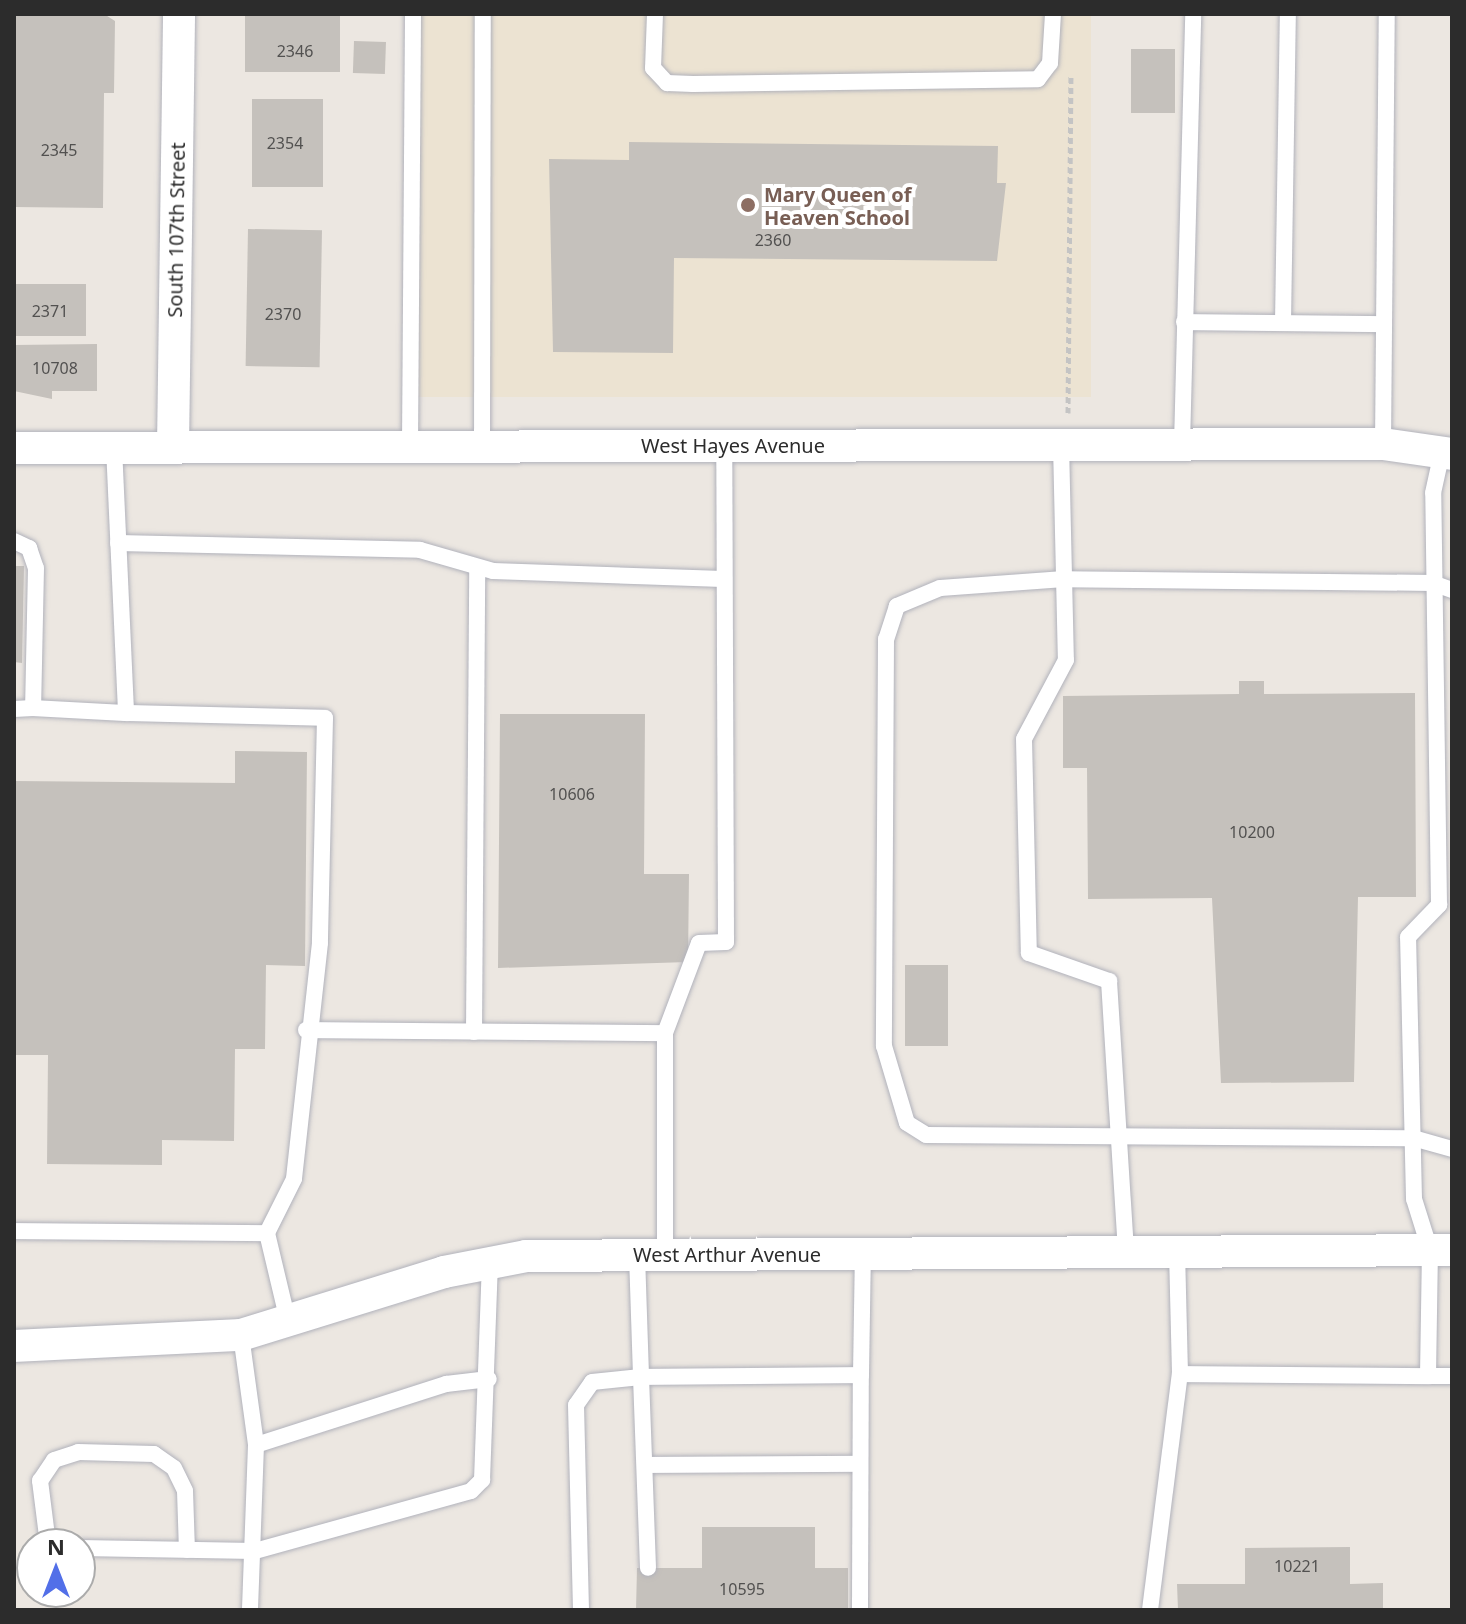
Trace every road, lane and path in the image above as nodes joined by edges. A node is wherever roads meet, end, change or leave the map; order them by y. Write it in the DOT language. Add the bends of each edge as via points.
graph roads {
  1 [pos="179,14"];
  2 [pos="413,14"];
  3 [pos="483,14"];
  4 [pos="655,14"];
  5 [pos="1053,14"];
  6 [pos="1193,14"];
  7 [pos="1288,14"];
  8 [pos="1387,14"];
  9 [pos="1071,60"];
  10 [pos="1184,322"];
  11 [pos="1283,323"];
  12 [pos="1384,324"];
  13 [pos="1068,401"];
  14 [pos="1061,444"];
  15 [pos="1182,444"];
  16 [pos="1383,444"];
  17 [pos="410,446"];
  18 [pos="482,446"];
  19 [pos="724,446"];
  20 [pos="114,447"];
  21 [pos="173,447"];
  22 [pos="14,448"];
  23 [pos="1447,453"];
  24 [pos="14,541"];
  25 [pos="118,543"];
  26 [pos="477,567"];
  27 [pos="723,579"];
  28 [pos="1064,579"];
  29 [pos="1433,583"];
  30 [pos="1452,590"];
  31 [pos="31,708"];
  32 [pos="14,709"];
  33 [pos="126,713"];
  34 [pos="306,1030"];
  35 [pos="474,1032"];
  36 [pos="665,1033"];
  37 [pos="1413,1138"];
  38 [pos="1119,1141"];
  39 [pos="1452,1149"];
  40 [pos="14,1231"];
  41 [pos="267,1233"];
  42 [pos="1441,1250"];
  43 [pos="1177,1251"];
  44 [pos="1126,1252"];
  45 [pos="863,1253"];
  46 [pos="651,1255"];
  47 [pos="490,1261"];
  48 [pos="288,1321"];
  49 [pos="241,1335"];
  50 [pos="14,1346"];
  51 [pos="1180,1374"];
  52 [pos="861,1375"];
  53 [pos="1428,1376"];
  54 [pos="1452,1376"];
  55 [pos="641,1377"];
  56 [pos="489,1379"];
  57 [pos="256,1445"];
  58 [pos="860,1464"];
  59 [pos="645,1465"];
  60 [pos="46,1528"];
  61 [pos="96,1548"];
  62 [pos="187,1550"];
  63 [pos="255,1551"];
  64 [pos="648,1568"];
  65 [pos="250,1610"];
  66 [pos="581,1610"];
  67 [pos="860,1610"];
  68 [pos="1150,1610"];
  1 -- 21 [label="street, South 107th Street"];
  2 -- 17 [label="lane"];
  3 -- 18 [label="lane"];
  4 -- 5 [label="lane" via="653,68 667,83 693,84 1038,79 1050,63"];
  6 -- 10 [label="lane"];
  7 -- 11 [label="lane"];
  8 -- 12 [label="lane"];
  9 -- 13 [label="path"];
  10 -- 11 [label="lane"];
  10 -- 15 [label="lane"];
  11 -- 12 [label="lane"];
  12 -- 16 [label="lane"];
  14 -- 15 [label="street, West Hayes Avenue"];
  14 -- 19 [label="street, West Hayes Avenue"];
  14 -- 28 [label="lane"];
  15 -- 16 [label="street, West Hayes Avenue"];
  16 -- 23 [label="street, West Hayes Avenue"];
  17 -- 18 [label="street, West Hayes Avenue"];
  17 -- 21 [label="street, West Hayes Avenue"];
  18 -- 19 [label="street, West Hayes Avenue"];
  19 -- 27 [label="lane"];
  20 -- 21 [label="street, West Hayes Avenue"];
  20 -- 22 [label="street, West Hayes Avenue"];
  20 -- 25 [label="lane"];
  23 -- 29 [label="lane"];
  24 -- 31 [label="lane" via="29,548 36,568"];
  25 -- 26 [label="lane" via="420,550"];
  25 -- 33 [label="lane"];
  26 -- 27 [label="lane"];
  26 -- 35 [label="lane"];
  27 -- 36 [label="lane" via="726,942 699,943"];
  28 -- 29 [label="lane"];
  28 -- 38 [label="lane" via="1066,660 1024,739 1029,953 1109,981"];
  28 -- 38 [label="lane" via="940,588 897,606 886,639 884,1046 907,1123 926,1135"];
  29 -- 30 [label="lane"];
  29 -- 37 [label="lane" via="1439,905 1408,937"];
  31 -- 32 [label="lane"];
  31 -- 33 [label="lane"];
  33 -- 34 [label="lane" via="325,718 320,943"];
  34 -- 35 [label="lane"];
  34 -- 41 [label="lane" via="294,1179"];
  35 -- 36 [label="lane"];
  36 -- 46 [label="lane"];
  37 -- 38 [label="lane"];
  37 -- 39 [label="lane"];
  37 -- 42 [label="lane" via="1414,1199"];
  38 -- 44 [label="lane"];
  40 -- 41 [label="lane"];
  41 -- 48 [label="lane"];
  42 -- 43 [label="street, West Arthur Avenue"];
  42 -- 53 [label="lane"];
  43 -- 44 [label="street, West Arthur Avenue"];
  43 -- 51 [label="lane"];
  44 -- 45 [label="street, West Arthur Avenue"];
  45 -- 46 [label="street, West Arthur Avenue"];
  45 -- 52 [label="lane"];
  46 -- 47 [label="street, West Arthur Avenue"];
  46 -- 55 [label="lane"];
  47 -- 48 [label="street, West Arthur Avenue"];
  47 -- 56 [label="lane"];
  48 -- 49 [label="street, West Arthur Avenue"];
  49 -- 50 [label="street, West Arthur Avenue"];
  49 -- 57 [label="lane"];
  51 -- 53 [label="lane"];
  51 -- 68 [label="lane"];
  52 -- 55 [label="lane"];
  52 -- 58 [label="lane"];
  53 -- 54 [label="lane"];
  55 -- 59 [label="lane"];
  55 -- 66 [label="lane" via="592,1382 576,1405"];
  56 -- 57 [label="lane" via="446,1384"];
  56 -- 63 [label="lane" via="482,1480 471,1491"];
  57 -- 63 [label="lane"];
  58 -- 59 [label="lane"];
  58 -- 67 [label="lane"];
  59 -- 64 [label="lane"];
  60 -- 62 [label="lane" via="40,1481 54,1460 78,1452 154,1454 174,1468 185,1491"];
  61 -- 62 [label="lane"];
  62 -- 63 [label="lane"];
  63 -- 65 [label="lane"];
}
